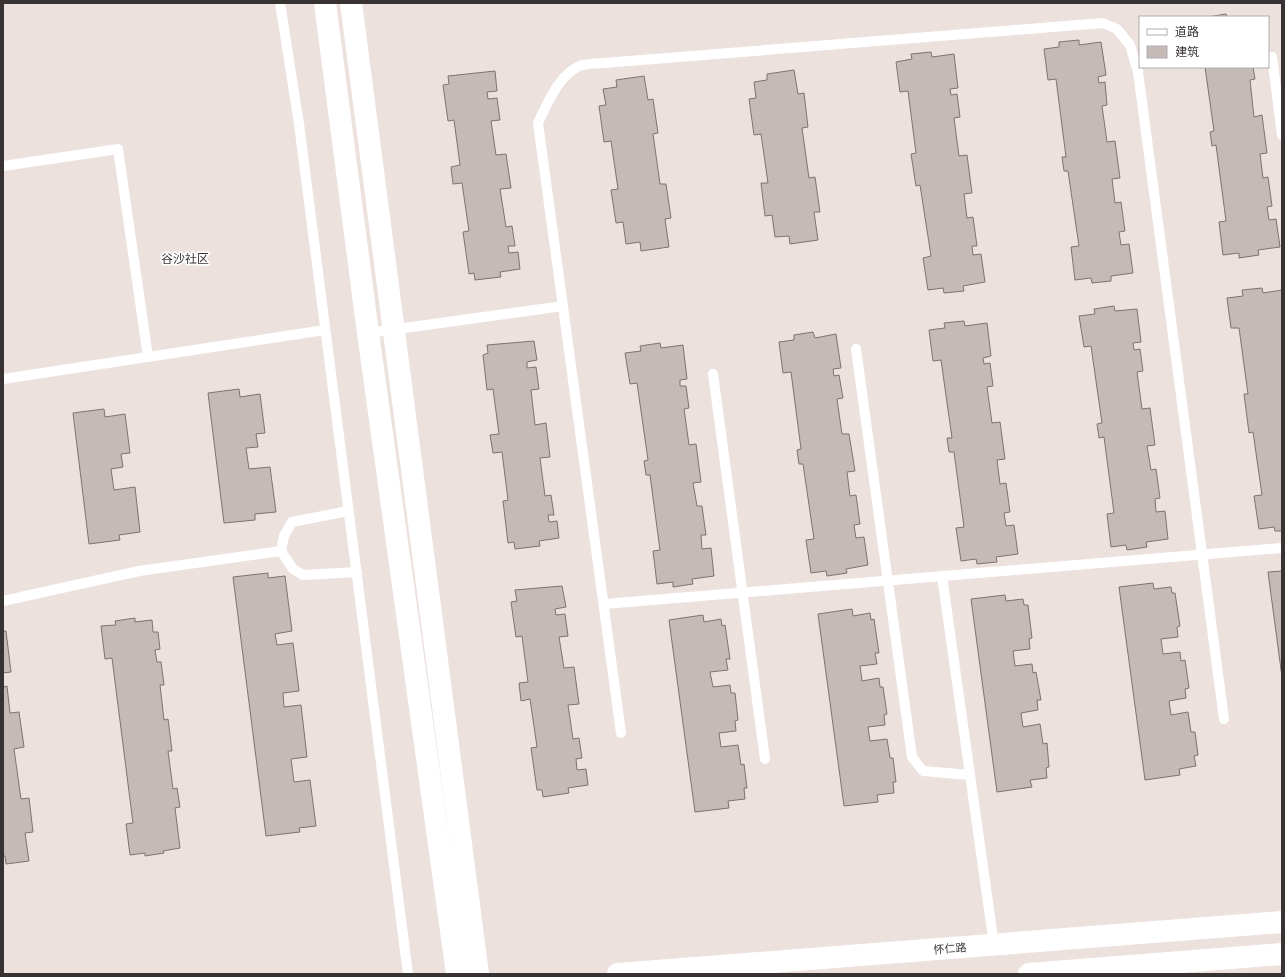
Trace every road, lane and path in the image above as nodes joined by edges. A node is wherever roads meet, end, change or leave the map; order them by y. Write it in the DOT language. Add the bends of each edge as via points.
graph roads {
  1 [pos="280,3"];
  2 [pos="325,3"];
  3 [pos="351,3"];
  4 [pos="1272,57"];
  5 [pos="1282,135"];
  6 [pos="3,166"];
  7 [pos="563,306"];
  8 [pos="394,329"];
  9 [pos="325,330"];
  10 [pos="368,333"];
  11 [pos="856,349"];
  12 [pos="148,357"];
  13 [pos="713,374"];
  14 [pos="3,379"];
  15 [pos="348,511"];
  16 [pos="1282,548"];
  17 [pos="281,551"];
  18 [pos="1202,554"];
  19 [pos="357,572"];
  20 [pos="942,576"];
  21 [pos="888,580"];
  22 [pos="743,592"];
  23 [pos="3,600"];
  24 [pos="604,604"];
  25 [pos="1224,719"];
  26 [pos="621,733"];
  27 [pos="765,759"];
  28 [pos="970,775"];
  29 [pos="1282,922"];
  30 [pos="994,945"];
  31 [pos="1282,954"];
  32 [pos="408,974"];
  33 [pos="457,974"];
  34 [pos="478,974"];
  35 [pos="618,974"];
  36 [pos="1029,974"];
  1 -- 9 [label="lane" via="299,124"];
  2 -- 10 [label="main road"];
  3 -- 8 [label="main road"];
  4 -- 5 [label="lane"];
  6 -- 12 [label="lane" via="118,149"];
  7 -- 8 [label="lane"];
  7 -- 18 [label="lane" via="538,123 551,95 572,70 604,63 1103,23 1117,29 1130,45 1138,72"];
  7 -- 24 [label="lane"];
  8 -- 10 [label="lane"];
  8 -- 34 [label="main road"];
  9 -- 12 [label="lane"];
  9 -- 15 [label="lane"];
  10 -- 33 [label="main road"];
  11 -- 21 [label="lane"];
  12 -- 14 [label="lane"];
  13 -- 22 [label="lane"];
  15 -- 17 [label="lane" via="292,522 284,536"];
  15 -- 19 [label="lane"];
  16 -- 18 [label="lane"];
  17 -- 19 [label="lane" via="293,569 303,575"];
  17 -- 23 [label="lane" via="139,571"];
  18 -- 20 [label="lane"];
  18 -- 25 [label="lane"];
  19 -- 32 [label="lane"];
  20 -- 21 [label="lane"];
  20 -- 28 [label="lane"];
  21 -- 22 [label="lane"];
  21 -- 28 [label="lane" via="912,757 923,771"];
  22 -- 24 [label="lane"];
  22 -- 27 [label="lane"];
  24 -- 26 [label="lane"];
  28 -- 30 [label="lane"];
  29 -- 30 [label="main road, 怀仁路"];
  30 -- 35 [label="main road, 怀仁路"];
  31 -- 36 [label="main road"];
}
